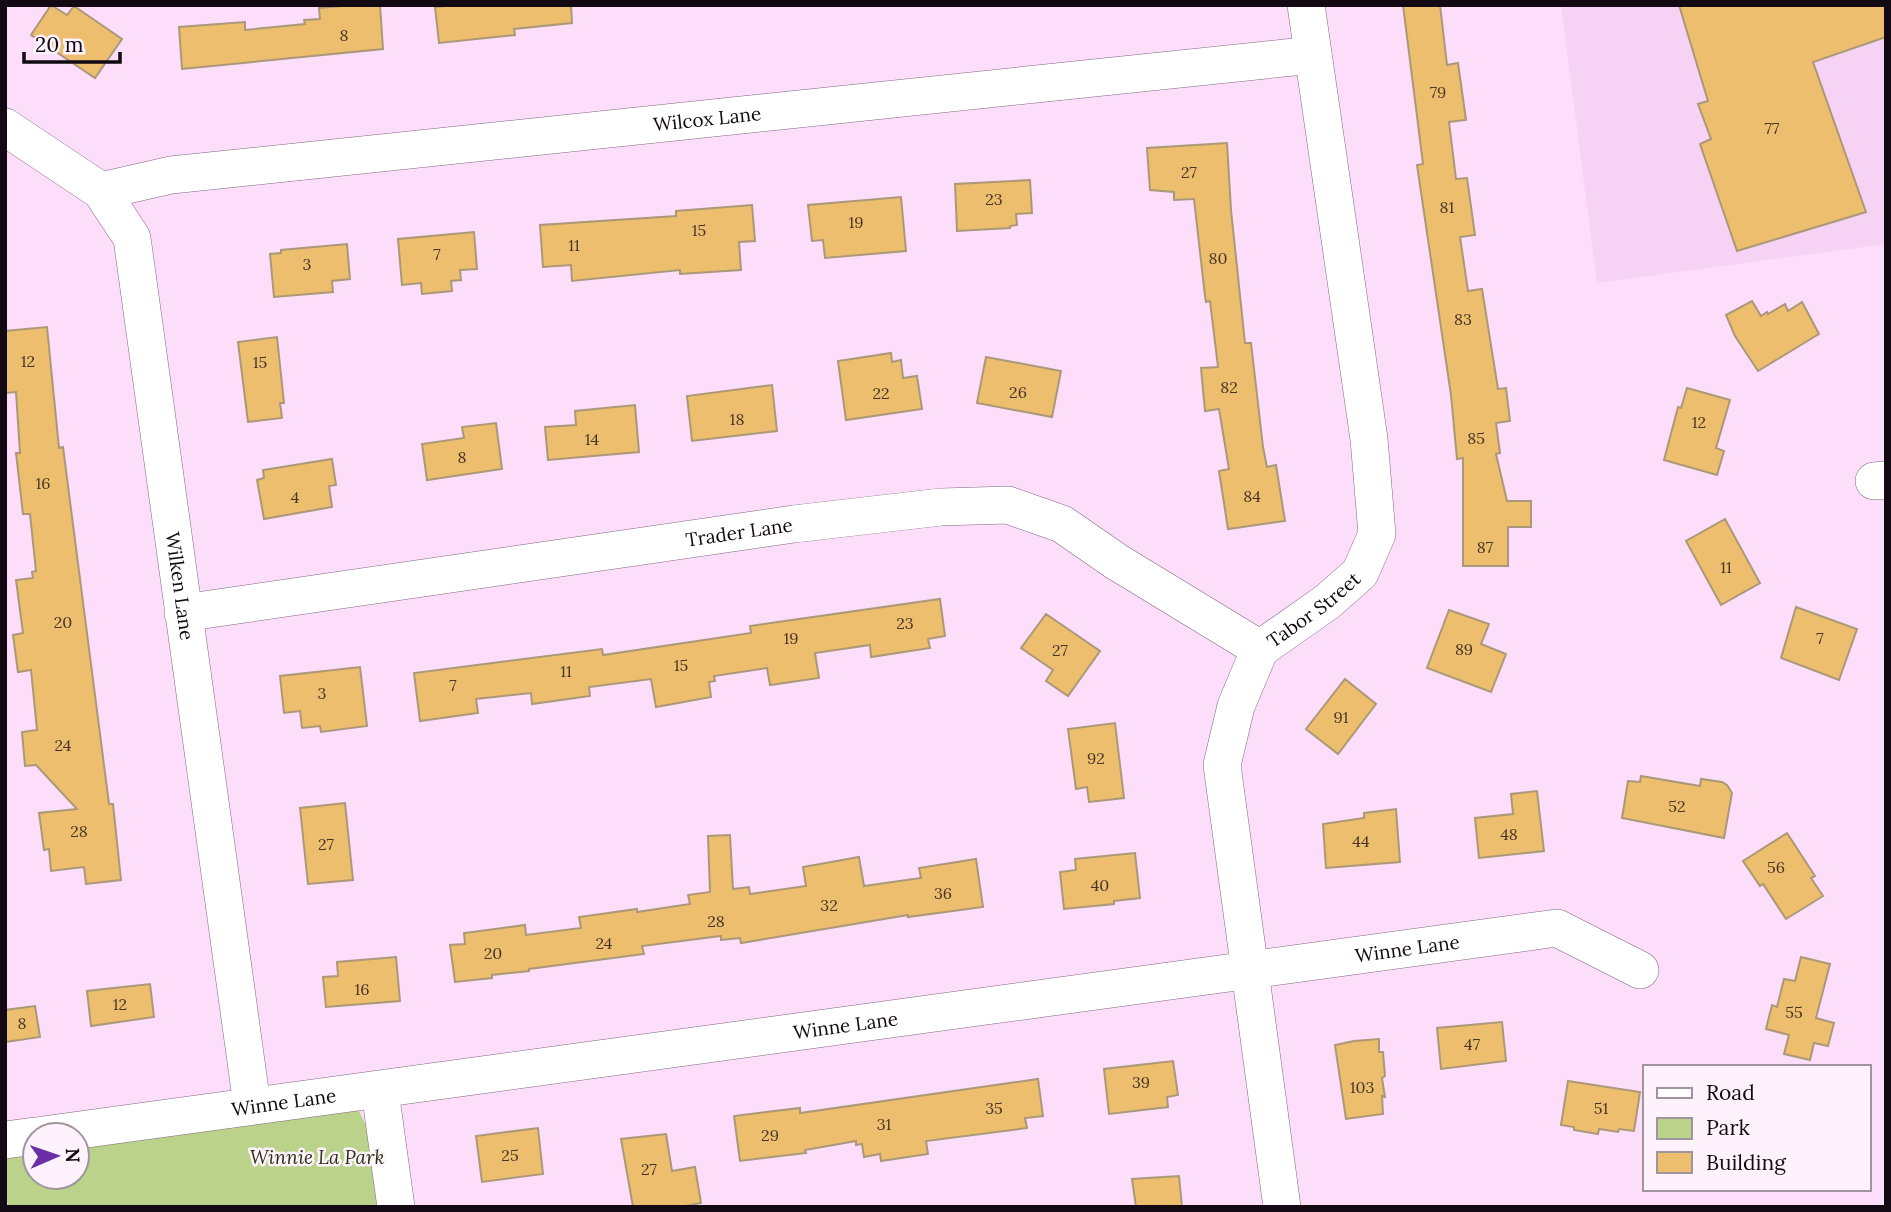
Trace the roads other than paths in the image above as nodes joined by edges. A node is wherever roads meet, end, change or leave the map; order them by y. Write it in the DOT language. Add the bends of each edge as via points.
graph roads {
  1 [pos="1306,5"];
  2 [pos="1313,55"];
  3 [pos="5,127"];
  4 [pos="101,191"];
  5 [pos="183,612"];
  6 [pos="1260,649"];
  7 [pos="1250,969"];
  8 [pos="1640,970"];
  9 [pos="380,1090"];
  10 [pos="252,1105"];
  11 [pos="91,1128"];
  12 [pos="396,1207"];
  13 [pos="1282,1207"];
  1 -- 2 [label="street, Tabor Street"];
  2 -- 4 [label="street, Wilcox Lane" via="171,176"];
  2 -- 6 [label="street, Tabor Street" via="1369,439 1377,534 1360,573"];
  3 -- 4 [label="street, Wilken Lane"];
  4 -- 5 [label="street, Wilken Lane" via="132,239"];
  5 -- 6 [label="street, Trader Lane" via="794,524 941,507 1008,505 1062,524"];
  5 -- 10 [label="street, Wilken Lane"];
  6 -- 7 [label="street, Tabor Street" via="1236,706 1222,765"];
  7 -- 8 [label="street, Winne Lane" via="1557,928"];
  7 -- 9 [label="street, Winne Lane"];
  7 -- 13 [label="street, Tabor Street"];
  9 -- 10 [label="street, Winne Lane"];
  9 -- 12 [label="street"];
  10 -- 11 [label="street, Winne Lane"];
}
